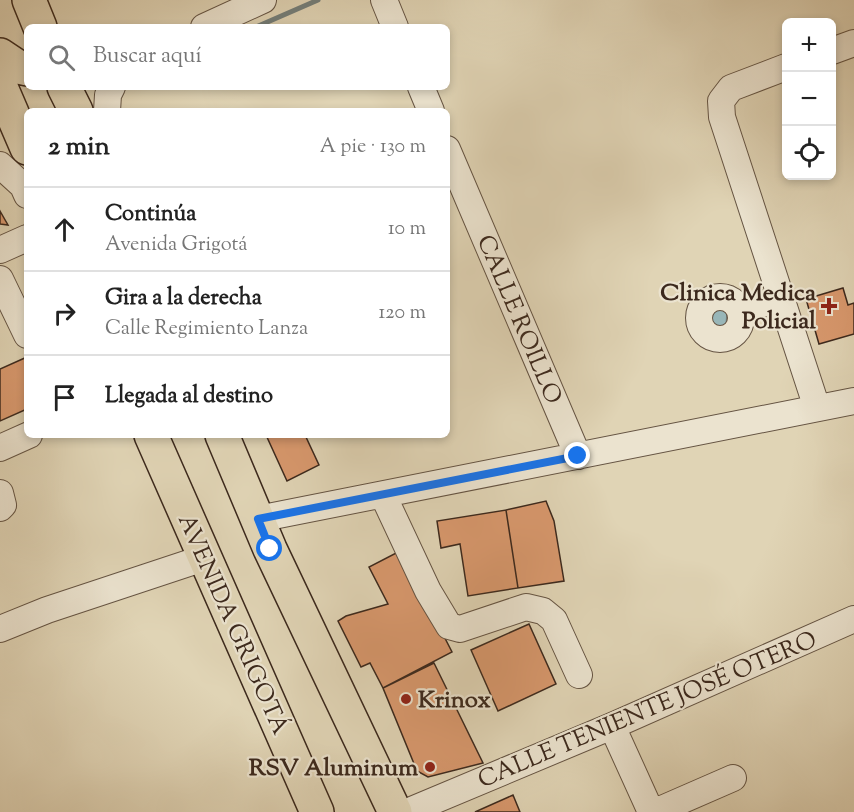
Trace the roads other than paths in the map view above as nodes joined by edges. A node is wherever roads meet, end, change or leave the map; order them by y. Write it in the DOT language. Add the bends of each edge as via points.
graph roads {
  1 [pos="263,0"];
  2 [pos="384,0"];
  3 [pos="211,24"];
  4 [pos="394,24"];
  5 [pos="854,43"];
  6 [pos="836,49"];
  7 [pos="0,55"];
  8 [pos="24,68"];
  9 [pos="782,68"];
  10 [pos="0,85"];
  11 [pos="66,90"];
  12 [pos="110,90"];
  13 [pos="422,90"];
  14 [pos="74,108"];
  15 [pos="107,108"];
  16 [pos="430,108"];
  17 [pos="24,141"];
  18 [pos="450,156"];
  19 [pos="0,165"];
  20 [pos="24,190"];
  21 [pos="24,239"];
  22 [pos="0,250"];
  23 [pos="0,279"];
  24 [pos="781,299"];
  25 [pos="740,310"];
  26 [pos="24,329"];
  27 [pos="854,401"];
  28 [pos="817,408"];
  29 [pos="24,437"];
  30 [pos="152,438"];
  31 [pos="223,438"];
  32 [pos="0,448"];
  33 [pos="578,456"];
  34 [pos="0,493"];
  35 [pos="383,495"];
  36 [pos="0,508"];
  37 [pos="258,519"];
  38 [pos="204,558"];
  39 [pos="854,618"];
  40 [pos="0,629"];
  41 [pos="579,675"];
  42 [pos="612,726"];
  43 [pos="733,778"];
  44 [pos="317,812"];
  45 [pos="395,812"];
  46 [pos="407,812"];
  47 [pos="653,812"];
  1 -- 3 [label="street"];
  2 -- 4 [label="street"];
  5 -- 6 [label="street"];
  7 -- 8 [label="main road"];
  9 -- 24 [label="street" via="730,88 721,101 722,117"];
  10 -- 17 [label="main road"];
  11 -- 14 [label="main road"];
  12 -- 15 [label="street"];
  13 -- 16 [label="street"];
  18 -- 33 [label="street, CALLE ROILLO"];
  19 -- 20 [label="street"];
  21 -- 22 [label="street"];
  23 -- 26 [label="street"];
  24 -- 25 [label="street"];
  24 -- 28 [label="street"];
  27 -- 28 [label="street"];
  28 -- 33 [label="street"];
  29 -- 32 [label="street"];
  30 -- 38 [label="main road, AVENIDA GRIGOTÁ"];
  31 -- 37 [label="main road"];
  33 -- 35 [label="street"];
  34 -- 36 [label="street"];
  35 -- 37 [label="street"];
  35 -- 41 [label="street" via="428,591 449,626 460,629 526,607 543,611 554,620"];
  37 -- 45 [label="main road"];
  38 -- 40 [label="street"];
  38 -- 44 [label="main road, AVENIDA GRIGOTÁ"];
  39 -- 42 [label="street, CALLE TENIENTE JOSÉ OTERO"];
  42 -- 46 [label="street, CALLE TENIENTE JOSÉ OTERO"];
  42 -- 47 [label="street"];
  43 -- 47 [label="street"];
}
